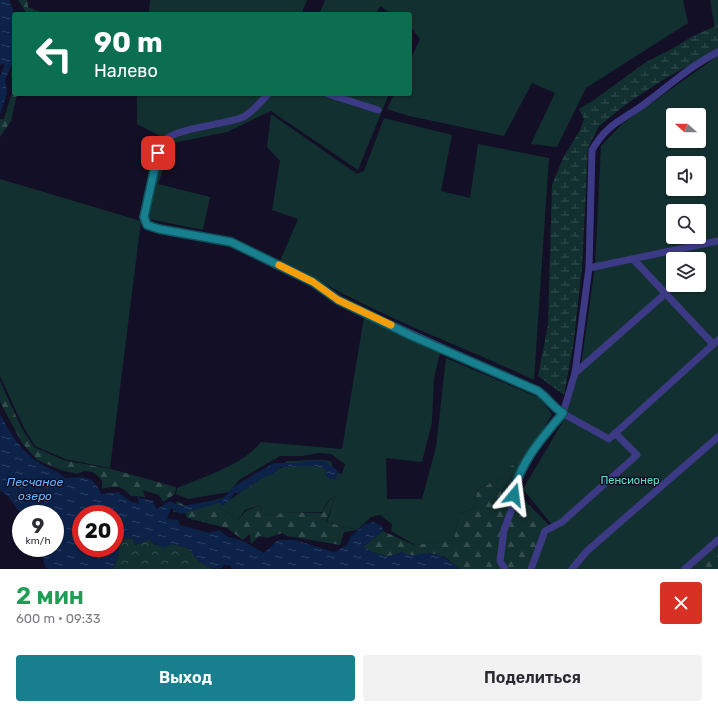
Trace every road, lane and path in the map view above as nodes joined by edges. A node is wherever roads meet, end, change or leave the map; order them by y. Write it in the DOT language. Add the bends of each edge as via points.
graph roads {
  1 [pos="718,52"];
  2 [pos="266,96"];
  3 [pos="334,96"];
  4 [pos="378,110"];
  5 [pos="718,241"];
  6 [pos="634,260"];
  7 [pos="589,268"];
  8 [pos="666,293"];
  9 [pos="716,342"];
  10 [pos="575,373"];
  11 [pos="563,413"];
  12 [pos="615,434"];
  13 [pos="718,437"];
  14 [pos="718,540"];
  15 [pos="505,569"];
  16 [pos="531,569"];
  17 [pos="572,569"];
  18 [pos="685,569"];
  1 -- 7 [label="lane" via="610,126 599,138 592,150"];
  2 -- 11 [label="lane" via="243,118 181,132 165,140 158,153 149,190 148,208 144,217 147,225 231,242 313,282 338,300 412,336 538,391 547,397 555,409"];
  3 -- 4 [label="lane"];
  5 -- 6 [label="lane"];
  6 -- 7 [label="lane"];
  6 -- 8 [label="lane"];
  7 -- 10 [label="lane"];
  8 -- 9 [label="lane"];
  8 -- 10 [label="lane"];
  9 -- 12 [label="lane"];
  10 -- 11 [label="lane"];
  11 -- 12 [label="lane" via="609,439"];
  11 -- 15 [label="lane" via="538,442 515,485 513,506 504,530 500,561"];
  12 -- 16 [label="lane" via="637,455 562,522 545,531"];
  13 -- 17 [label="lane" via="587,551"];
  14 -- 18 [label="lane"];
}
